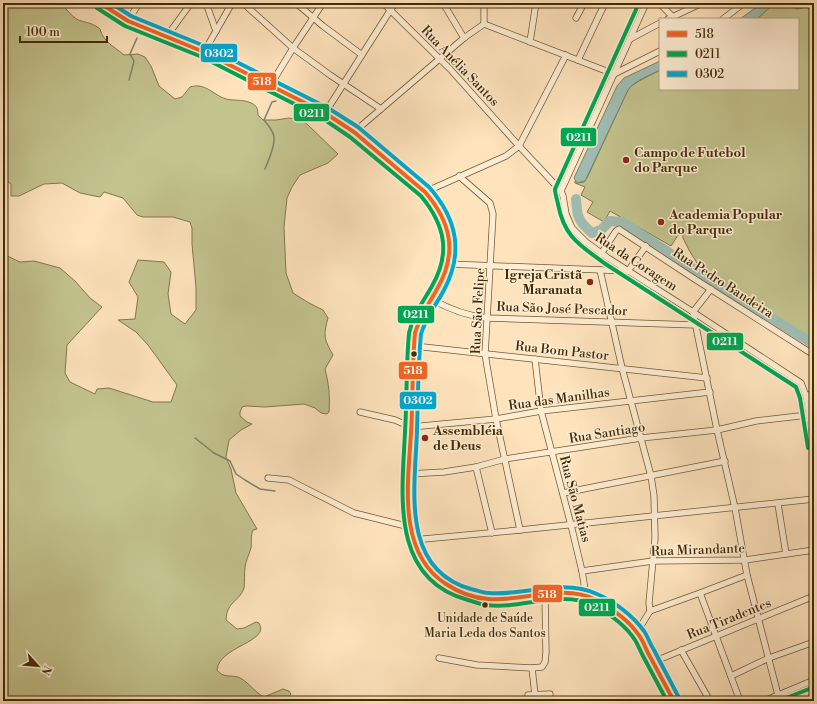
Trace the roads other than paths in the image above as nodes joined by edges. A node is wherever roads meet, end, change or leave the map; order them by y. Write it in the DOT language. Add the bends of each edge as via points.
graph roads {
  1 [pos="139,3"];
  2 [pos="191,3"];
  3 [pos="206,3"];
  4 [pos="232,3"];
  5 [pos="243,3"];
  6 [pos="296,3"];
  7 [pos="323,3"];
  8 [pos="383,3"];
  9 [pos="395,3"];
  10 [pos="443,3"];
  11 [pos="484,3"];
  12 [pos="536,3"];
  13 [pos="584,3"];
  14 [pos="605,3"];
  15 [pos="646,3"];
  16 [pos="659,3"];
  17 [pos="700,3"];
  18 [pos="744,3"];
  19 [pos="102,4"];
  20 [pos="390,10"];
  21 [pos="576,18"];
  22 [pos="672,18"];
  23 [pos="724,18"];
  24 [pos="313,19"];
  25 [pos="128,21"];
  26 [pos="484,24"];
  27 [pos="659,24"];
  28 [pos="216,31"];
  29 [pos="167,36"];
  30 [pos="464,38"];
  31 [pos="630,38"];
  32 [pos="530,42"];
  33 [pos="293,48"];
  34 [pos="204,52"];
  35 [pos="659,52"];
  36 [pos="362,55"];
  37 [pos="566,55"];
  38 [pos="441,59"];
  39 [pos="578,60"];
  40 [pos="614,74"];
  41 [pos="343,84"];
  42 [pos="270,86"];
  43 [pos="381,109"];
  44 [pos="325,113"];
  45 [pos="354,132"];
  46 [pos="519,146"];
  47 [pos="459,176"];
  48 [pos="561,191"];
  49 [pos="424,192"];
  50 [pos="646,246"];
  51 [pos="601,254"];
  52 [pos="612,260"];
  53 [pos="448,264"];
  54 [pos="491,266"];
  55 [pos="602,270"];
  56 [pos="628,271"];
  57 [pos="712,289"];
  58 [pos="431,300"];
  59 [pos="694,312"];
  60 [pos="487,318"];
  61 [pos="612,322"];
  62 [pos="696,325"];
  63 [pos="414,346"];
  64 [pos="485,354"];
  65 [pos="814,355"];
  66 [pos="536,359"];
  67 [pos="622,368"];
  68 [pos="707,378"];
  69 [pos="710,392"];
  70 [pos="814,393"];
  71 [pos="806,396"];
  72 [pos="631,401"];
  73 [pos="541,411"];
  74 [pos="360,412"];
  75 [pos="808,415"];
  76 [pos="496,419"];
  77 [pos="411,427"];
  78 [pos="812,427"];
  79 [pos="717,430"];
  80 [pos="641,438"];
  81 [pos="814,447"];
  82 [pos="552,452"];
  83 [pos="505,459"];
  84 [pos="725,461"];
  85 [pos="476,467"];
  86 [pos="409,474"];
  87 [pos="651,476"];
  88 [pos="268,478"];
  89 [pos="563,493"];
  90 [pos="814,500"];
  91 [pos="778,504"];
  92 [pos="735,508"];
  93 [pos="655,516"];
  94 [pos="572,525"];
  95 [pos="410,527"];
  96 [pos="520,530"];
  97 [pos="492,533"];
  98 [pos="413,540"];
  99 [pos="814,550"];
  100 [pos="786,554"];
  101 [pos="745,560"];
  102 [pos="653,561"];
  103 [pos="582,571"];
  104 [pos="747,575"];
  105 [pos="700,594"];
  106 [pos="547,595"];
  107 [pos="586,596"];
  108 [pos="814,596"];
  109 [pos="650,611"];
  110 [pos="759,619"];
  111 [pos="638,634"];
  112 [pos="717,636"];
  113 [pos="814,642"];
  114 [pos="681,650"];
  115 [pos="439,658"];
  116 [pos="769,658"];
  117 [pos="653,662"];
  118 [pos="532,668"];
  119 [pos="731,676"];
  120 [pos="813,680"];
  121 [pos="550,694"];
  122 [pos="528,695"];
  123 [pos="534,695"];
  124 [pos="778,695"];
  125 [pos="674,701"];
  126 [pos="710,701"];
  127 [pos="740,701"];
  128 [pos="764,701"];
  129 [pos="812,701"];
  1 -- 25 [label="street"];
  2 -- 29 [label="street"];
  3 -- 28 [label="street"];
  4 -- 28 [label="street"];
  5 -- 33 [label="street"];
  6 -- 24 [label="street"];
  7 -- 24 [label="street"];
  8 -- 20 [label="street, Rua Anélia Santos"];
  9 -- 20 [label="street"];
  10 -- 30 [label="street"];
  11 -- 26 [label="street"];
  12 -- 32 [label="street"];
  13 -- 21 [label="street"];
  14 -- 39 [label="street"];
  15 -- 31 [label="street"];
  16 -- 22 [label="street"];
  17 -- 22 [label="street"];
  18 -- 23 [label="street"];
  19 -- 25 [label="main road"];
  20 -- 36 [label="street"];
  20 -- 38 [label="street, Rua Anélia Santos"];
  24 -- 33 [label="street"];
  24 -- 36 [label="street"];
  25 -- 29 [label="main road"];
  26 -- 30 [label="street"];
  26 -- 32 [label="street"];
  27 -- 31 [label="street"];
  28 -- 34 [label="street"];
  29 -- 34 [label="main road"];
  30 -- 38 [label="street"];
  31 -- 40 [label="street"];
  32 -- 37 [label="street"];
  33 -- 41 [label="street"];
  33 -- 42 [label="street"];
  34 -- 42 [label="main road"];
  35 -- 40 [label="street"];
  36 -- 41 [label="street"];
  37 -- 39 [label="street"];
  37 -- 46 [label="street"];
  38 -- 43 [label="street"];
  38 -- 46 [label="street, Rua Anélia Santos"];
  39 -- 40 [label="street"];
  40 -- 48 [label="street"];
  41 -- 43 [label="street"];
  41 -- 44 [label="street"];
  42 -- 44 [label="main road"];
  43 -- 45 [label="street"];
  44 -- 45 [label="main road"];
  45 -- 49 [label="main road"];
  46 -- 47 [label="street" via="506,156"];
  46 -- 48 [label="street, Rua Anélia Santos"];
  47 -- 49 [label="street"];
  47 -- 54 [label="street, Rua São Felipe" via="492,207"];
  48 -- 51 [label="street, Rua da Coragem" via="572,228"];
  49 -- 53 [label="main road" via="442,213 448,228"];
  50 -- 51 [label="street, Rua Pedro Bandeira" via="619,229"];
  50 -- 56 [label="street"];
  50 -- 57 [label="street, Rua Pedro Bandeira"];
  51 -- 52 [label="street, Rua da Coragem"];
  52 -- 55 [label="street" via="609,268"];
  52 -- 56 [label="street, Rua da Coragem"];
  53 -- 54 [label="street"];
  53 -- 58 [label="main road" via="440,286"];
  54 -- 55 [label="street"];
  54 -- 60 [label="street, Rua São Felipe"];
  55 -- 56 [label="street"];
  55 -- 61 [label="street"];
  56 -- 59 [label="street, Rua da Coragem"];
  57 -- 59 [label="street"];
  57 -- 65 [label="street, Rua Pedro Bandeira"];
  58 -- 60 [label="street, Rua São José Pescador" via="454,310"];
  58 -- 63 [label="main road" via="418,322"];
  59 -- 62 [label="street"];
  59 -- 71 [label="street, Rua da Coragem" via="797,379 803,386"];
  60 -- 61 [label="street, Rua São José Pescador"];
  60 -- 64 [label="street, Rua São Felipe"];
  61 -- 62 [label="street, Rua São José Pescador"];
  61 -- 67 [label="street"];
  62 -- 68 [label="street"];
  63 -- 64 [label="street, Rua Bom Pastor"];
  63 -- 77 [label="main road"];
  64 -- 66 [label="street, Rua Bom Pastor"];
  64 -- 76 [label="street, Rua São Felipe"];
  66 -- 67 [label="street, Rua Bom Pastor"];
  66 -- 73 [label="street, Rua São Matias"];
  67 -- 68 [label="street, Rua Bom Pastor"];
  67 -- 72 [label="street"];
  68 -- 69 [label="street"];
  69 -- 72 [label="street, Rua das Manilhas"];
  69 -- 79 [label="street"];
  70 -- 71 [label="street"];
  71 -- 75 [label="street, Rua da Coragem"];
  72 -- 73 [label="street, Rua das Manilhas"];
  72 -- 80 [label="street"];
  73 -- 76 [label="street, Rua das Manilhas"];
  73 -- 82 [label="street, Rua São Matias"];
  74 -- 77 [label="street" via="395,420"];
  75 -- 78 [label="street, Rua da Coragem"];
  75 -- 79 [label="street, Rua Santiago" via="756,421"];
  76 -- 77 [label="street, Rua das Manilhas"];
  76 -- 83 [label="street, Rua São Felipe"];
  77 -- 86 [label="main road"];
  78 -- 81 [label="street, Rua da Coragem"];
  79 -- 80 [label="street, Rua Santiago"];
  79 -- 84 [label="street"];
  80 -- 82 [label="street, Rua Santiago"];
  80 -- 87 [label="street"];
  82 -- 83 [label="street, Rua Santiago"];
  82 -- 89 [label="street, Rua São Matias"];
  83 -- 85 [label="street, Rua Santiago"];
  83 -- 96 [label="street, Rua São Felipe"];
  84 -- 87 [label="street"];
  84 -- 92 [label="street"];
  85 -- 86 [label="street, Rua Santiago"];
  85 -- 97 [label="street"];
  86 -- 95 [label="main road"];
  87 -- 89 [label="street"];
  87 -- 93 [label="street"];
  88 -- 95 [label="street" via="289,480 354,513"];
  89 -- 94 [label="street, Rua São Matias"];
  90 -- 91 [label="street"];
  91 -- 92 [label="street"];
  91 -- 100 [label="street"];
  92 -- 93 [label="street"];
  92 -- 101 [label="street"];
  93 -- 94 [label="street"];
  93 -- 102 [label="street"];
  94 -- 96 [label="street"];
  94 -- 103 [label="street, Rua São Matias"];
  95 -- 98 [label="main road"];
  96 -- 97 [label="street"];
  97 -- 98 [label="street"];
  98 -- 106 [label="main road" via="423,563 435,577 463,594 493,600"];
  99 -- 100 [label="street, Rua Mirandante"];
  100 -- 101 [label="street, Rua Mirandante"];
  101 -- 102 [label="street, Rua Mirandante"];
  101 -- 104 [label="street"];
  102 -- 103 [label="street, Rua Mirandante"];
  102 -- 109 [label="street"];
  103 -- 107 [label="street, Rua São Matias"];
  104 -- 105 [label="street"];
  104 -- 110 [label="street"];
  105 -- 109 [label="street"];
  105 -- 112 [label="street"];
  106 -- 107 [label="main road"];
  106 -- 118 [label="street" via="545,662 542,667"];
  107 -- 111 [label="main road" via="612,610"];
  108 -- 110 [label="street, Rua Tiradentes"];
  109 -- 111 [label="street"];
  110 -- 112 [label="street, Rua Tiradentes"];
  110 -- 116 [label="street"];
  111 -- 117 [label="main road"];
  112 -- 114 [label="street, Rua Tiradentes"];
  112 -- 119 [label="street"];
  113 -- 116 [label="street"];
  114 -- 117 [label="street, Rua Tiradentes"];
  114 -- 126 [label="street"];
  115 -- 118 [label="street" via="476,665"];
  116 -- 119 [label="street"];
  116 -- 124 [label="street"];
  117 -- 125 [label="main road"];
  118 -- 123 [label="street"];
  119 -- 127 [label="street"];
  120 -- 124 [label="street"];
  120 -- 129 [label="street"];
  121 -- 123 [label="street"];
  122 -- 123 [label="street"];
  124 -- 128 [label="street"];
}
